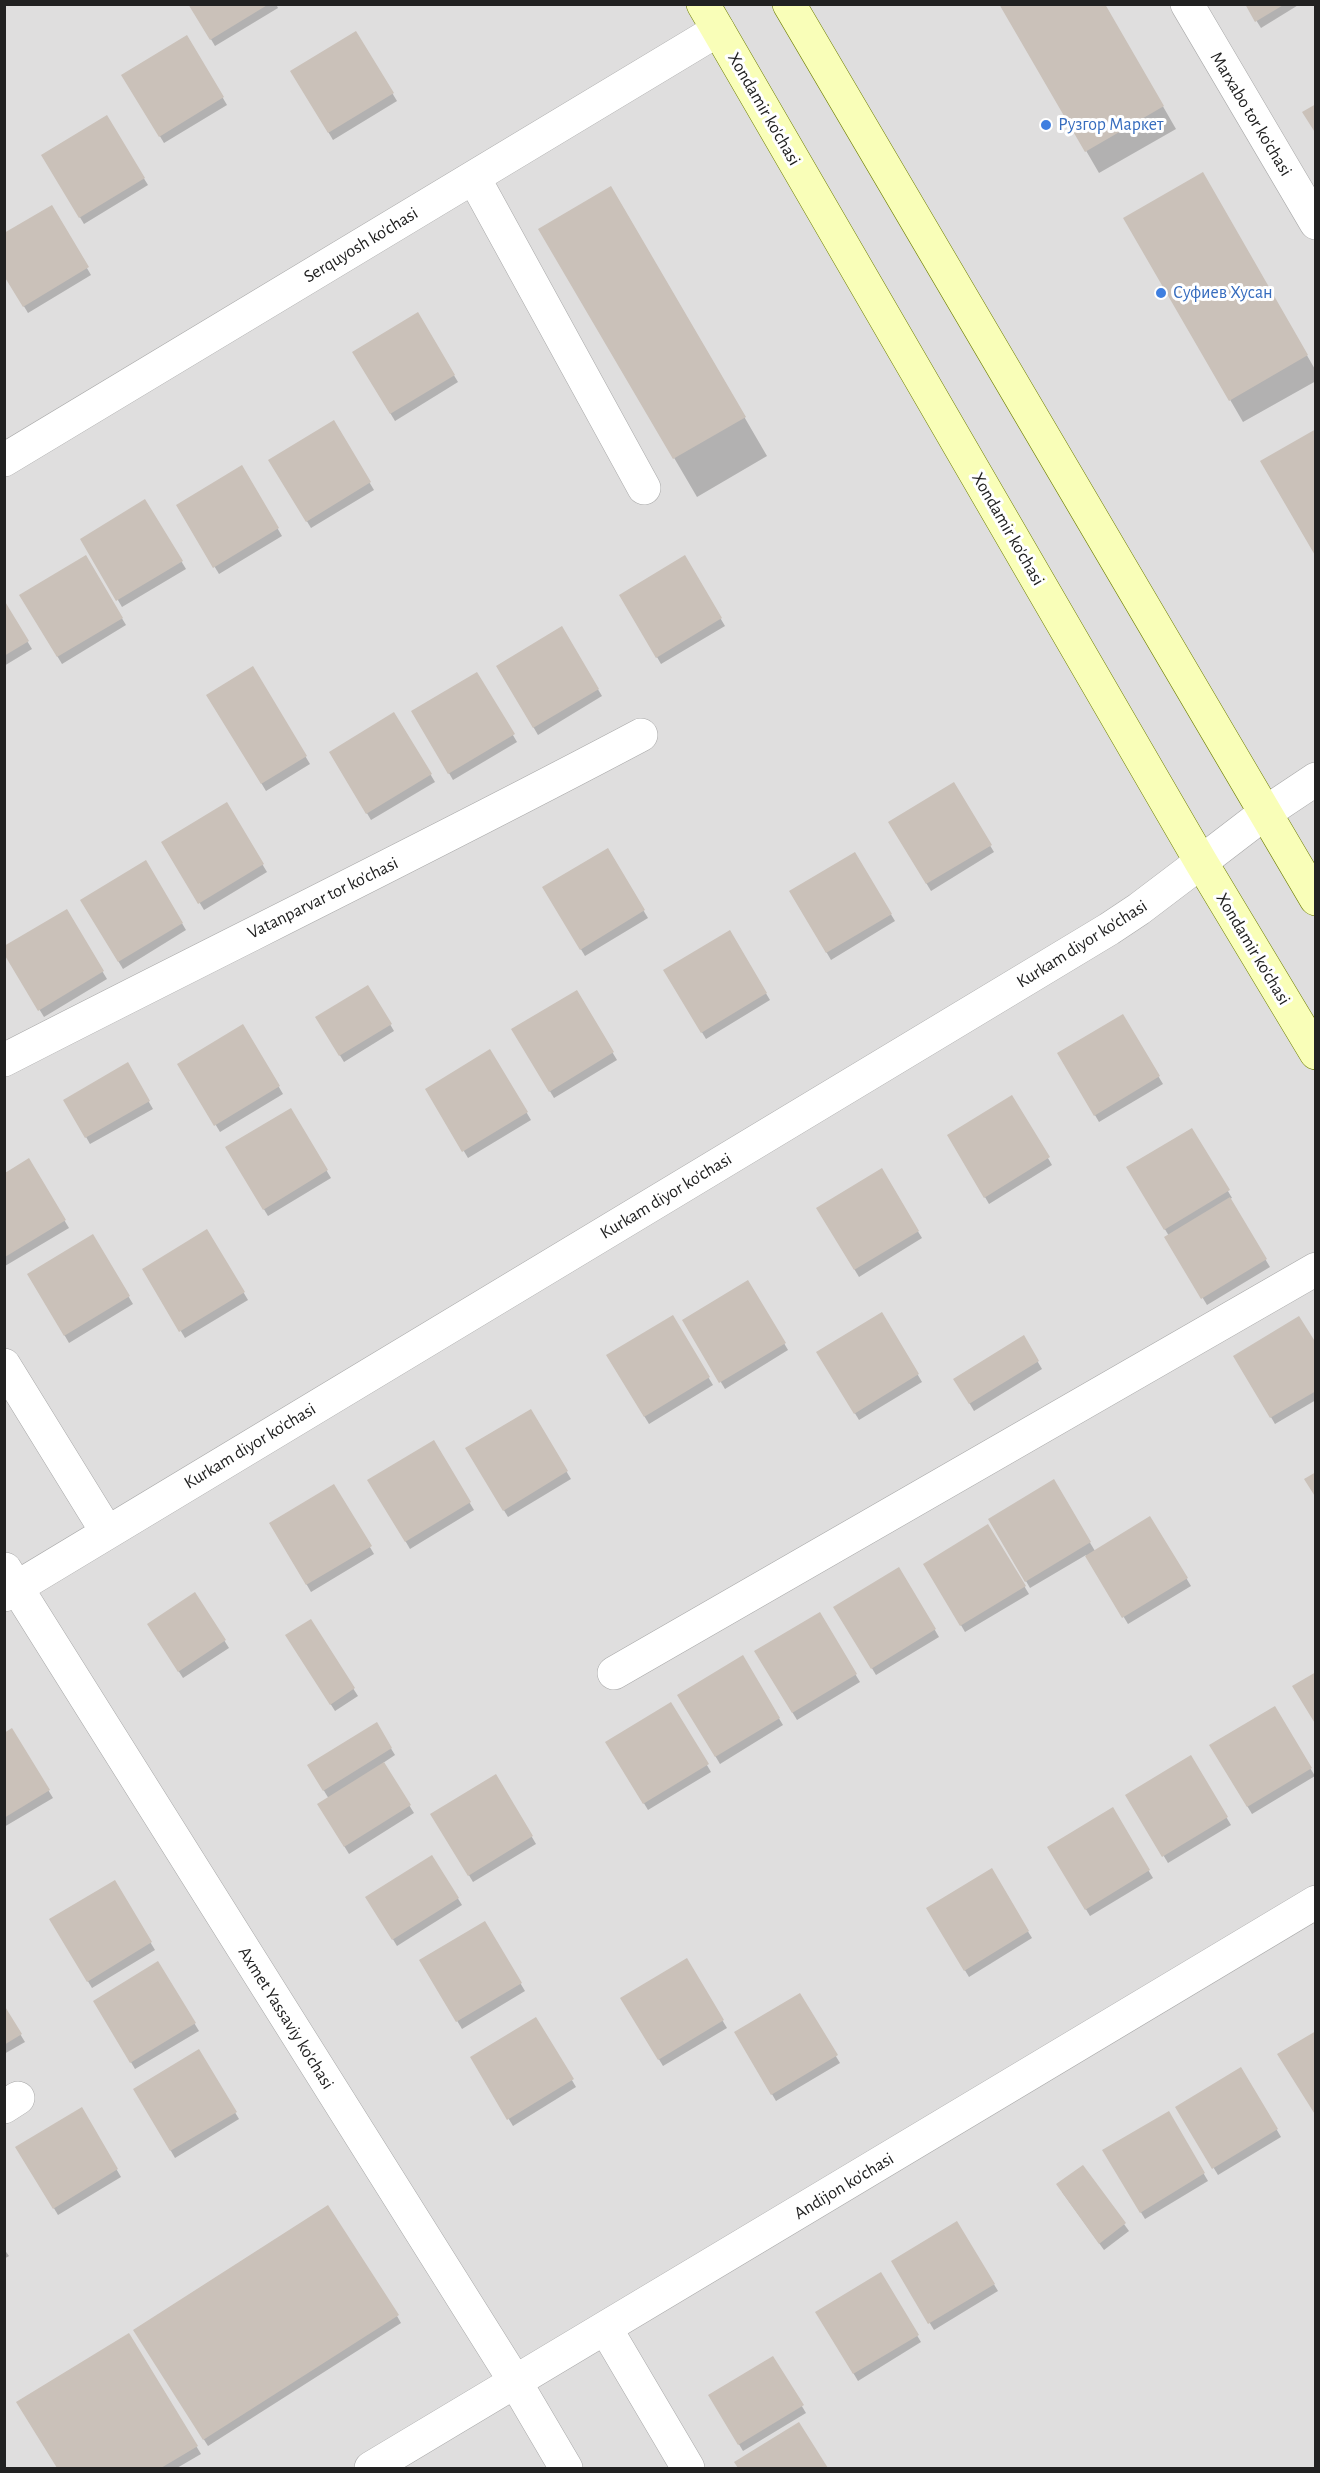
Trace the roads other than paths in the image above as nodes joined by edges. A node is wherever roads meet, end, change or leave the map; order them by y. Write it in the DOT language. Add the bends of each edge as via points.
graph roads {
  1 [pos="789,4"];
  2 [pos="1187,4"];
  3 [pos="711,17"];
  4 [pos="474,178"];
  5 [pos="1316,223"];
  6 [pos="4,460"];
  7 [pos="644,488"];
  8 [pos="640,735"];
  9 [pos="1316,779"];
  10 [pos="1265,813"];
  11 [pos="1202,862"];
  12 [pos="1316,899"];
  13 [pos="1316,1053"];
  14 [pos="4,1060"];
  15 [pos="1316,1269"];
  16 [pos="4,1365"];
  17 [pos="107,1532"];
  18 [pos="8,1583"];
  19 [pos="614,1673"];
  20 [pos="1316,1902"];
  21 [pos="606,2329"];
  22 [pos="516,2383"];
  23 [pos="371,2469"];
  24 [pos="566,2469"];
  25 [pos="688,2469"];
  1 -- 10 [label="main road"];
  2 -- 5 [label="street, Marxabo tor ko'chasi"];
  3 -- 4 [label="street, Serquyosh ko'chasi"];
  3 -- 11 [label="main road, Xondamir ko'chasi"];
  4 -- 6 [label="street, Serquyosh ko'chasi"];
  4 -- 7 [label="street"];
  8 -- 14 [label="street, Vatanparvar tor ko'chasi" via="492,814"];
  9 -- 10 [label="street, Kurkam diyor ko'chasi"];
  10 -- 11 [label="street, Kurkam diyor ko'chasi"];
  10 -- 12 [label="main road"];
  11 -- 13 [label="main road, Xondamir ko'chasi"];
  11 -- 17 [label="street, Kurkam diyor ko'chasi" via="1109,929"];
  15 -- 19 [label="street"];
  16 -- 17 [label="street"];
  17 -- 18 [label="street, Kurkam diyor ko'chasi"];
  18 -- 22 [label="street, Axmet Yassaviy ko'chasi"];
  20 -- 21 [label="street, Andijon ko'chasi"];
  21 -- 22 [label="street, Andijon ko'chasi"];
  21 -- 25 [label="street"];
  22 -- 23 [label="street, Andijon ko'chasi"];
  22 -- 24 [label="street, Axmet Yassaviy ko'chasi"];
}
